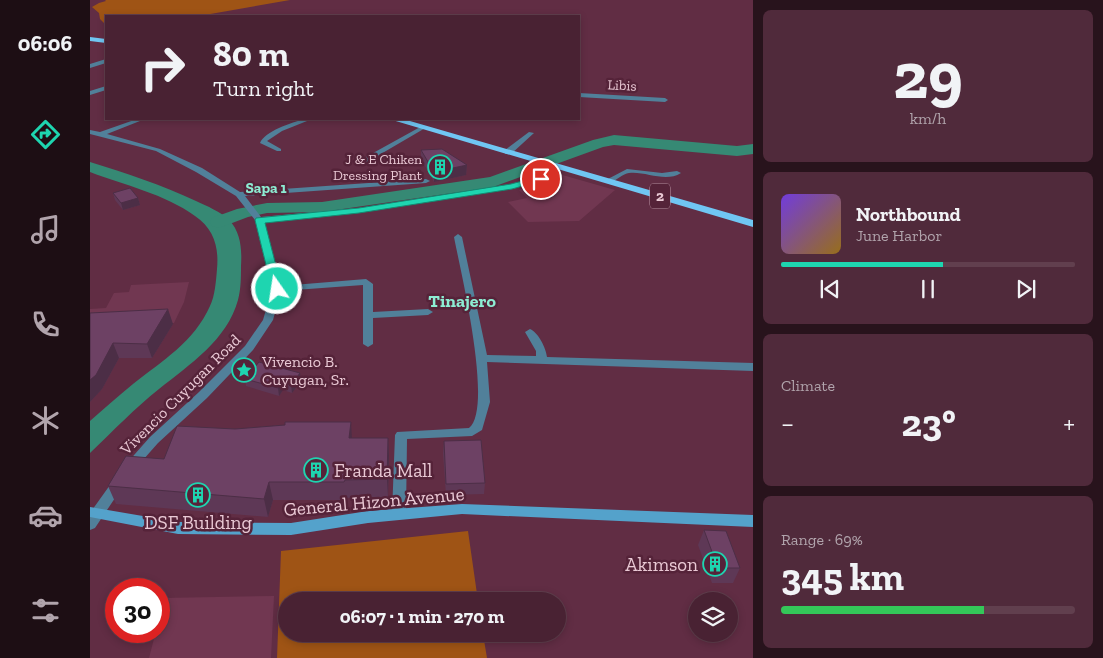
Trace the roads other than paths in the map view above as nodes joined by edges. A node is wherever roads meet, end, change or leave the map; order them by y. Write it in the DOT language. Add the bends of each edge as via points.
graph roads {
  1 [pos="90,39"];
  2 [pos="105,41"];
  3 [pos="90,58"];
  4 [pos="105,62"];
  5 [pos="105,62"];
  6 [pos="90,66"];
  7 [pos="105,88"];
  8 [pos="91,93"];
  9 [pos="580,95"];
  10 [pos="665,100"];
  11 [pos="139,120"];
  12 [pos="306,120"];
  13 [pos="397,120"];
  14 [pos="424,128"];
  15 [pos="90,132"];
  16 [pos="531,133"];
  17 [pos="100,135"];
  18 [pos="278,150"];
  19 [pos="508,152"];
  20 [pos="529,158"];
  21 [pos="359,163"];
  22 [pos="567,169"];
  23 [pos="677,173"];
  24 [pos="555,174"];
  25 [pos="426,181"];
  26 [pos="608,181"];
  27 [pos="241,198"];
  28 [pos="259,220"];
  29 [pos="753,224"];
  30 [pos="458,238"];
  31 [pos="277,289"];
  32 [pos="428,312"];
  33 [pos="369,315"];
  34 [pos="530,332"];
  35 [pos="368,344"];
  36 [pos="482,358"];
  37 [pos="542,361"];
  38 [pos="753,367"];
  39 [pos="399,514"];
  40 [pos="92,516"];
  41 [pos="753,521"];
  1 -- 2 [label="highway"];
  3 -- 4 [label="street"];
  5 -- 6 [label="street"];
  7 -- 8 [label="street"];
  9 -- 10 [label="street, Libis"];
  11 -- 17 [label="street"];
  12 -- 18 [label="street" via="264,140 263,143"];
  13 -- 14 [label="highway, 2"];
  14 -- 19 [label="highway, 2"];
  14 -- 21 [label="street"];
  15 -- 17 [label="street"];
  16 -- 19 [label="street"];
  17 -- 27 [label="street" via="158,150 222,182"];
  19 -- 20 [label="highway, 2"];
  20 -- 22 [label="highway, 2"];
  22 -- 26 [label="highway, 2"];
  23 -- 26 [label="street" via="662,175 627,171"];
  24 -- 28 [label="street" via="512,187 359,210"];
  25 -- 27 [label="street"];
  26 -- 29 [label="highway, 2"];
  27 -- 28 [label="street"];
  28 -- 31 [label="street"];
  30 -- 36 [label="street"];
  31 -- 33 [label="street" via="366,282"];
  31 -- 40 [label="street, Vivencio Cuyugan Road" via="268,320 249,348 154,440"];
  32 -- 33 [label="street"];
  33 -- 35 [label="street"];
  34 -- 37 [label="street" via="541,351"];
  36 -- 37 [label="street"];
  36 -- 39 [label="street" via="484,402 478,428 466,433 401,435"];
  37 -- 38 [label="street"];
  39 -- 40 [label="main road, General Hizon Avenue" via="282,529 178,528"];
  39 -- 41 [label="main road, General Hizon Avenue" via="462,509"];
}
